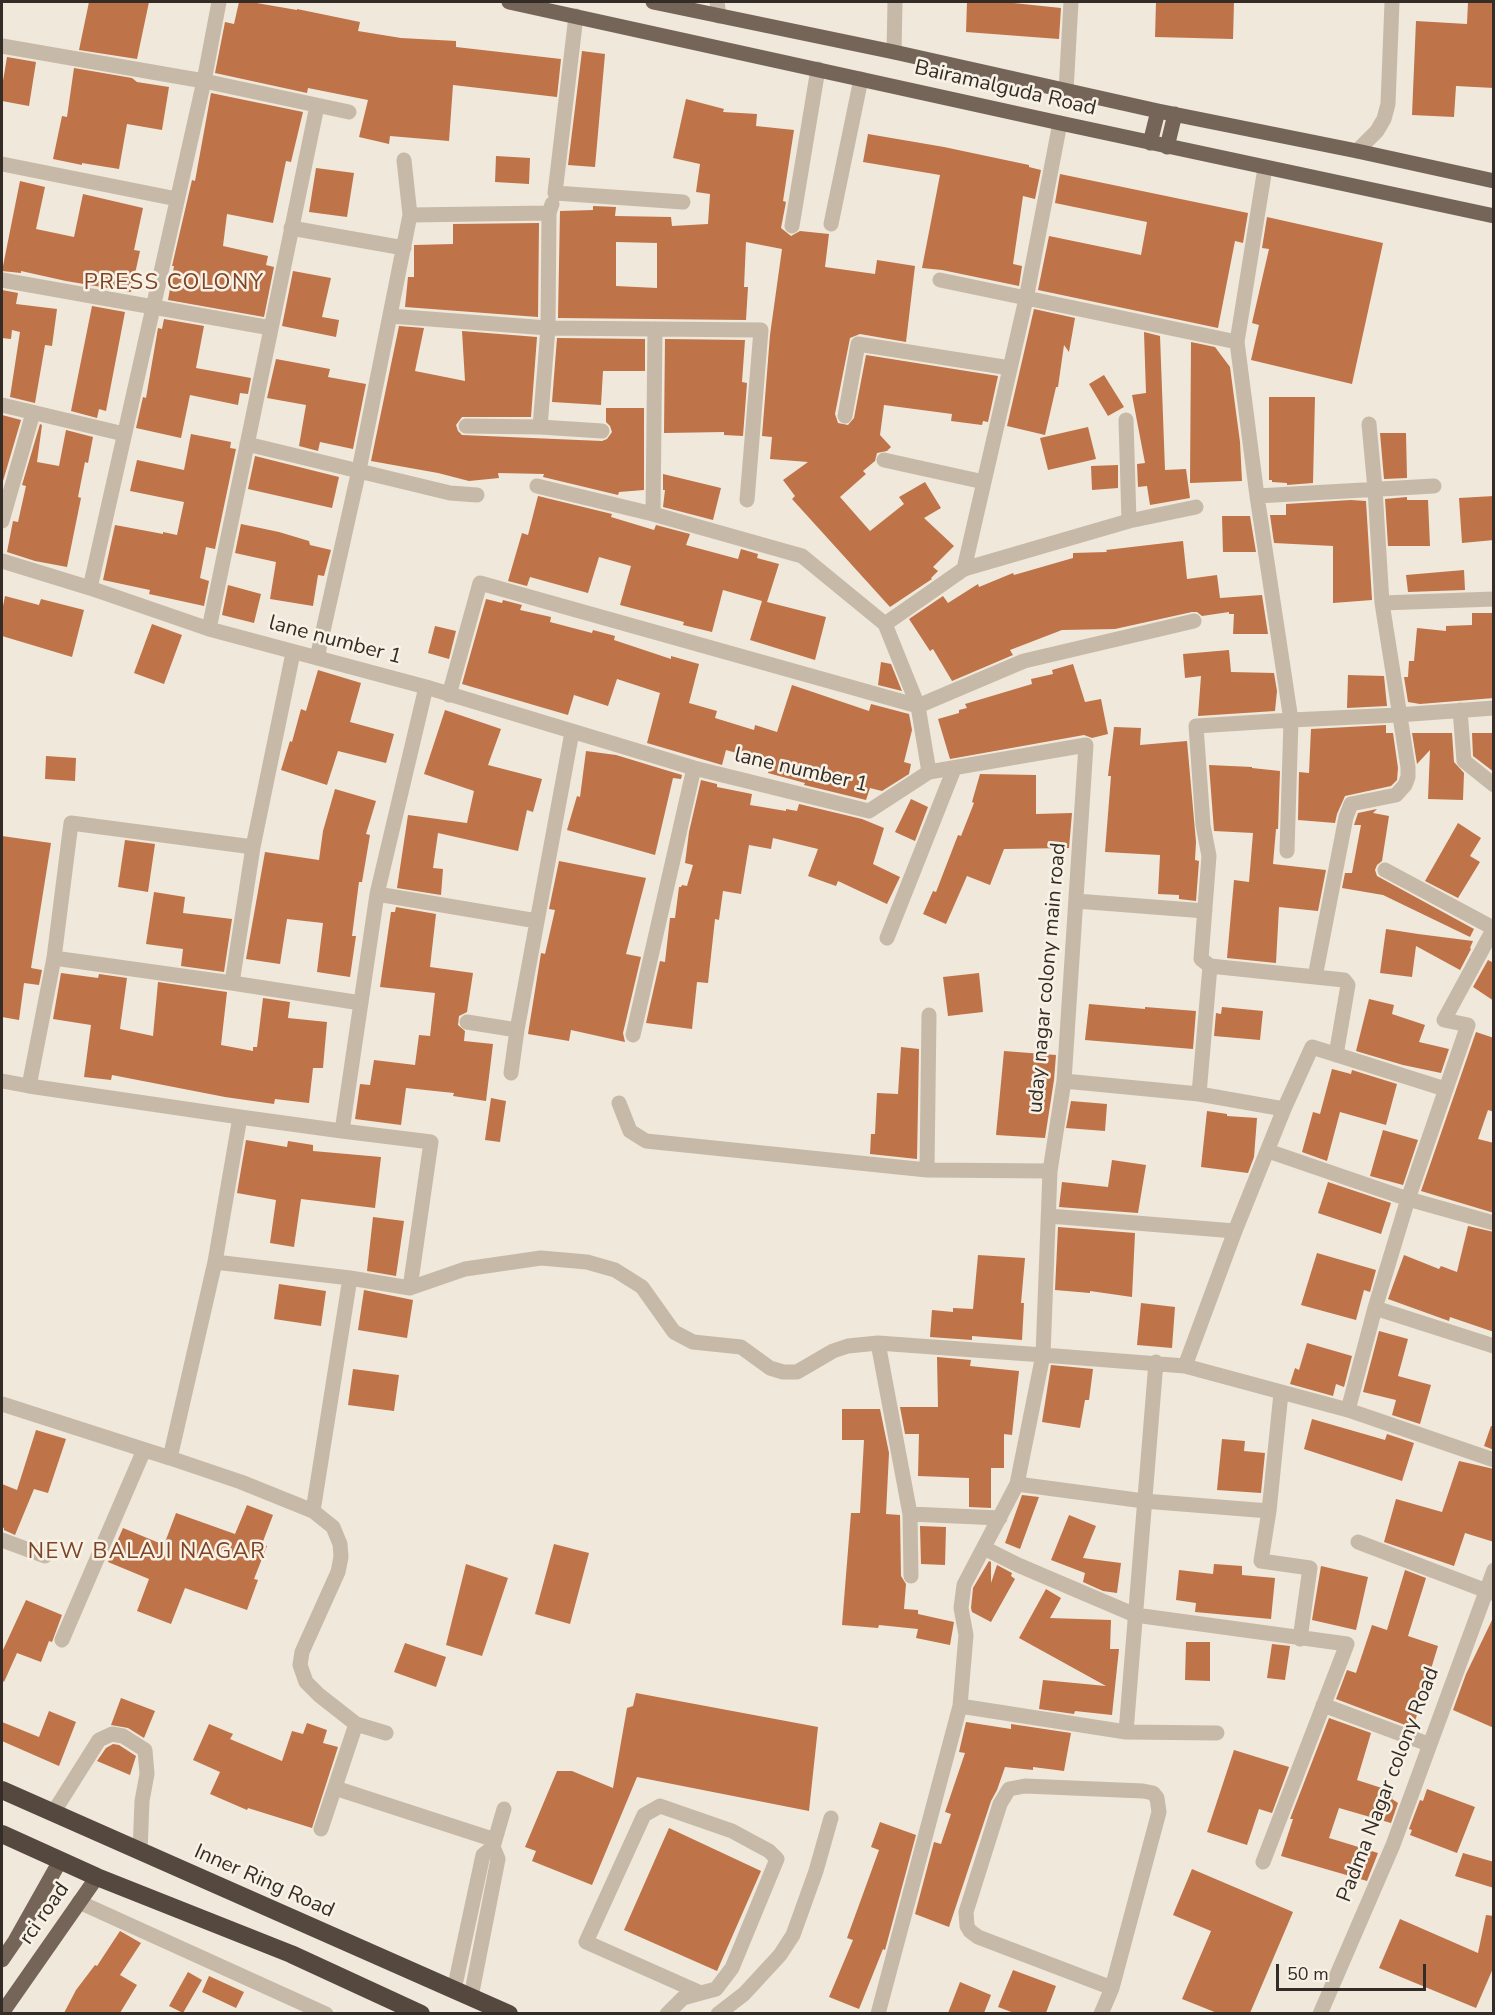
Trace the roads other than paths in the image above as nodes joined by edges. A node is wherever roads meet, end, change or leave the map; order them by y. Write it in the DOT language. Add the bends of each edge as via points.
graph roads {
  1 [pos="219,2"];
  2 [pos="509,2"];
  3 [pos="653,2"];
  4 [pos="896,2"];
  5 [pos="1071,2"];
  6 [pos="1392,2"];
  7 [pos="718,9"];
  8 [pos="576,16"];
  9 [pos="2,46"];
  10 [pos="894,52"];
  11 [pos="818,69"];
  12 [pos="861,79"];
  13 [pos="204,81"];
  14 [pos="1066,91"];
  15 [pos="317,106"];
  16 [pos="1158,111"];
  17 [pos="349,112"];
  18 [pos="1175,114"];
  19 [pos="1060,123"];
  20 [pos="1150,143"];
  21 [pos="1167,147"];
  22 [pos="1358,151"];
  23 [pos="404,160"];
  24 [pos="2,164"];
  25 [pos="1265,168"];
  26 [pos="1494,181"];
  27 [pos="555,193"];
  28 [pos="177,199"];
  29 [pos="683,202"];
  30 [pos="549,213"];
  31 [pos="410,215"];
  32 [pos="1494,216"];
  33 [pos="831,224"];
  34 [pos="792,226"];
  35 [pos="291,228"];
  36 [pos="404,249"];
  37 [pos="2,280"];
  38 [pos="940,280"];
  39 [pos="1026,299"];
  40 [pos="153,308"];
  41 [pos="390,316"];
  42 [pos="271,328"];
  43 [pos="548,328"];
  44 [pos="655,329"];
  45 [pos="1237,342"];
  46 [pos="1010,368"];
  47 [pos="2,405"];
  48 [pos="33,413"];
  49 [pos="845,416"];
  50 [pos="1126,420"];
  51 [pos="1369,424"];
  52 [pos="466,426"];
  53 [pos="540,427"];
  54 [pos="602,431"];
  55 [pos="124,434"];
  56 [pos="247,444"];
  57 [pos="884,460"];
  58 [pos="359,470"];
  59 [pos="984,482"];
  60 [pos="537,486"];
  61 [pos="1434,486"];
  62 [pos="1375,489"];
  63 [pos="477,495"];
  64 [pos="1257,496"];
  65 [pos="747,501"];
  66 [pos="1196,507"];
  67 [pos="653,514"];
  68 [pos="2,521"];
  69 [pos="1129,521"];
  70 [pos="2,561"];
  71 [pos="964,569"];
  72 [pos="90,588"];
  73 [pos="1494,599"];
  74 [pos="1382,603"];
  75 [pos="1194,621"];
  76 [pos="885,624"];
  77 [pos="209,629"];
  78 [pos="293,653"];
  79 [pos="317,658"];
  80 [pos="426,687"];
  81 [pos="449,695"];
  82 [pos="918,706"];
  83 [pos="1494,708"];
  84 [pos="1460,710"];
  85 [pos="1398,715"];
  86 [pos="1291,720"];
  87 [pos="572,732"];
  88 [pos="694,768"];
  89 [pos="954,769"];
  90 [pos="929,772"];
  91 [pos="1494,785"];
  92 [pos="253,847"];
  93 [pos="1287,851"];
  94 [pos="1385,870"];
  95 [pos="377,894"];
  96 [pos="1076,901"];
  97 [pos="1205,911"];
  98 [pos="537,921"];
  99 [pos="1493,928"];
  100 [pos="887,938"];
  101 [pos="1489,944"];
  102 [pos="54,958"];
  103 [pos="1210,966"];
  104 [pos="1315,977"];
  105 [pos="232,983"];
  106 [pos="361,1003"];
  107 [pos="929,1015"];
  108 [pos="467,1022"];
  109 [pos="517,1029"];
  110 [pos="633,1035"];
  111 [pos="1336,1055"];
  112 [pos="511,1073"];
  113 [pos="2,1080"];
  114 [pos="1064,1081"];
  115 [pos="29,1086"];
  116 [pos="1445,1089"];
  117 [pos="1199,1094"];
  118 [pos="619,1103"];
  119 [pos="1284,1109"];
  120 [pos="240,1117"];
  121 [pos="342,1131"];
  122 [pos="1268,1151"];
  123 [pos="927,1170"];
  124 [pos="1050,1172"];
  125 [pos="1408,1199"];
  126 [pos="1049,1216"];
  127 [pos="1494,1223"];
  128 [pos="1235,1231"];
  129 [pos="215,1262"];
  130 [pos="350,1278"];
  131 [pos="410,1288"];
  132 [pos="1375,1308"];
  133 [pos="878,1343"];
  134 [pos="1494,1346"];
  135 [pos="1043,1355"];
  136 [pos="1156,1362"];
  137 [pos="1185,1366"];
  138 [pos="1281,1393"];
  139 [pos="2,1404"];
  140 [pos="1348,1410"];
  141 [pos="144,1450"];
  142 [pos="171,1458"];
  143 [pos="1494,1460"];
  144 [pos="1017,1484"];
  145 [pos="1144,1501"];
  146 [pos="313,1511"];
  147 [pos="1269,1511"];
  148 [pos="910,1514"];
  149 [pos="1000,1518"];
  150 [pos="2,1540"];
  151 [pos="1358,1542"];
  152 [pos="984,1548"];
  153 [pos="45,1556"];
  154 [pos="1494,1570"];
  155 [pos="911,1576"];
  156 [pos="1489,1592"];
  157 [pos="1135,1615"];
  158 [pos="1300,1639"];
  159 [pos="62,1641"];
  160 [pos="1323,1705"];
  161 [pos="960,1706"];
  162 [pos="356,1724"];
  163 [pos="1126,1731"];
  164 [pos="386,1733"];
  165 [pos="1217,1733"];
  166 [pos="1428,1744"];
  167 [pos="335,1788"];
  168 [pos="2,1790"];
  169 [pos="504,1809"];
  170 [pos="53,1813"];
  171 [pos="831,1818"];
  172 [pos="321,1829"];
  173 [pos="2,1834"];
  174 [pos="494,1843"];
  175 [pos="140,1852"];
  176 [pos="60,1861"];
  177 [pos="1263,1862"];
  178 [pos="98,1877"];
  179 [pos="79,1902"];
  180 [pos="2,1960"];
  181 [pos="1112,1988"];
  182 [pos="701,1993"];
  183 [pos="463,1994"];
  184 [pos="2,2013"];
  185 [pos="326,2013"];
  186 [pos="421,2013"];
  187 [pos="509,2013"];
  188 [pos="667,2013"];
  189 [pos="718,2013"];
  190 [pos="879,2013"];
  191 [pos="1101,2013"];
  192 [pos="1320,2013"];
  1 -- 13 [label="street"];
  2 -- 8 [label="main road, Bairamalguda Road"];
  3 -- 7 [label="main road, Bairamalguda Road"];
  4 -- 10 [label="street"];
  5 -- 14 [label="street"];
  6 -- 22 [label="street" via="1389,104 1377,131"];
  7 -- 10 [label="main road, Bairamalguda Road"];
  8 -- 11 [label="main road, Bairamalguda Road"];
  8 -- 27 [label="street"];
  9 -- 13 [label="street"];
  10 -- 14 [label="main road, Bairamalguda Road"];
  11 -- 12 [label="main road, Bairamalguda Road"];
  11 -- 34 [label="street"];
  12 -- 19 [label="main road, Bairamalguda Road"];
  12 -- 33 [label="street"];
  13 -- 15 [label="street"];
  13 -- 28 [label="street"];
  14 -- 16 [label="main road, Bairamalguda Road"];
  15 -- 17 [label="street"];
  15 -- 35 [label="street"];
  16 -- 18 [label="main road, Bairamalguda Road"];
  16 -- 20 [label="main road"];
  18 -- 21 [label="main road"];
  18 -- 22 [label="main road, Bairamalguda Road"];
  19 -- 20 [label="main road, Bairamalguda Road"];
  19 -- 39 [label="street"];
  20 -- 21 [label="main road, Bairamalguda Road"];
  21 -- 25 [label="main road, Bairamalguda Road"];
  22 -- 26 [label="main road, Bairamalguda Road"];
  23 -- 31 [label="street"];
  24 -- 28 [label="street"];
  25 -- 32 [label="main road, Bairamalguda Road"];
  25 -- 45 [label="street"];
  27 -- 29 [label="street"];
  27 -- 30 [label="street"];
  28 -- 40 [label="street"];
  30 -- 31 [label="street"];
  30 -- 43 [label="street"];
  31 -- 36 [label="street"];
  35 -- 36 [label="street"];
  35 -- 42 [label="street"];
  36 -- 41 [label="street"];
  37 -- 40 [label="street"];
  38 -- 39 [label="street"];
  39 -- 45 [label="street"];
  39 -- 46 [label="street"];
  40 -- 42 [label="street"];
  40 -- 55 [label="street"];
  41 -- 43 [label="street"];
  41 -- 58 [label="street"];
  42 -- 56 [label="street"];
  43 -- 44 [label="street"];
  43 -- 53 [label="street"];
  44 -- 65 [label="street" via="761,330"];
  44 -- 67 [label="street"];
  45 -- 64 [label="street"];
  46 -- 49 [label="street" via="858,344"];
  46 -- 59 [label="street"];
  47 -- 48 [label="street"];
  48 -- 55 [label="street"];
  48 -- 68 [label="street"];
  50 -- 69 [label="street"];
  51 -- 62 [label="street"];
  52 -- 53 [label="street"];
  53 -- 54 [label="street"];
  55 -- 72 [label="street"];
  56 -- 58 [label="street"];
  56 -- 77 [label="street"];
  57 -- 59 [label="street"];
  58 -- 63 [label="street" via="450,493"];
  58 -- 79 [label="street"];
  59 -- 71 [label="street"];
  60 -- 67 [label="street"];
  61 -- 62 [label="street"];
  62 -- 64 [label="street"];
  62 -- 74 [label="street"];
  64 -- 86 [label="street"];
  66 -- 69 [label="street"];
  67 -- 76 [label="street" via="802,556"];
  69 -- 71 [label="street"];
  70 -- 72 [label="street, lane number 1"];
  71 -- 76 [label="street"];
  72 -- 77 [label="street, lane number 1"];
  73 -- 74 [label="street"];
  74 -- 85 [label="street"];
  75 -- 82 [label="street" via="1024,661"];
  76 -- 82 [label="street"];
  77 -- 78 [label="street, lane number 1"];
  78 -- 79 [label="street, lane number 1"];
  78 -- 92 [label="street"];
  79 -- 80 [label="street, lane number 1"];
  80 -- 81 [label="street, lane number 1"];
  80 -- 95 [label="street"];
  81 -- 82 [label="street" via="480,583"];
  81 -- 87 [label="street, lane number 1"];
  82 -- 90 [label="street"];
  83 -- 84 [label="street"];
  84 -- 85 [label="street"];
  84 -- 91 [label="street" via="1464,761"];
  85 -- 86 [label="street"];
  85 -- 104 [label="street" via="1408,777 1396,795 1351,804"];
  86 -- 93 [label="street"];
  86 -- 97 [label="street" via="1196,726 1209,856"];
  87 -- 88 [label="street, lane number 1"];
  87 -- 98 [label="street"];
  88 -- 90 [label="street, lane number 1" via="868,812"];
  88 -- 110 [label="street"];
  89 -- 90 [label="street, uday nagar colony main road"];
  89 -- 96 [label="street, uday nagar colony main road" via="1086,745"];
  89 -- 100 [label="street"];
  92 -- 102 [label="street" via="71,823"];
  92 -- 105 [label="street"];
  94 -- 99 [label="street"];
  95 -- 98 [label="street"];
  95 -- 106 [label="street"];
  96 -- 97 [label="street"];
  96 -- 114 [label="street, uday nagar colony main road"];
  97 -- 103 [label="street" via="1201,959"];
  98 -- 109 [label="street"];
  99 -- 101 [label="street"];
  101 -- 116 [label="street" via="1444,1020 1468,1025"];
  102 -- 105 [label="street"];
  102 -- 115 [label="street"];
  103 -- 104 [label="street"];
  103 -- 117 [label="street"];
  104 -- 111 [label="street" via="1344,980 1348,985"];
  105 -- 106 [label="street"];
  106 -- 121 [label="street"];
  107 -- 123 [label="street"];
  108 -- 109 [label="street"];
  109 -- 112 [label="street"];
  111 -- 116 [label="street"];
  111 -- 119 [label="street" via="1312,1047"];
  113 -- 115 [label="street"];
  114 -- 117 [label="street"];
  114 -- 124 [label="street, uday nagar colony main road"];
  115 -- 120 [label="street"];
  116 -- 125 [label="street"];
  117 -- 119 [label="street"];
  118 -- 123 [label="street" via="630,1131 646,1141"];
  119 -- 122 [label="street"];
  120 -- 121 [label="street"];
  120 -- 129 [label="street"];
  121 -- 131 [label="street" via="431,1142"];
  122 -- 125 [label="street"];
  122 -- 128 [label="street"];
  123 -- 124 [label="street"];
  124 -- 126 [label="street, uday nagar colony main road"];
  125 -- 127 [label="street"];
  125 -- 132 [label="street"];
  126 -- 128 [label="street"];
  126 -- 135 [label="street, uday nagar colony main road"];
  128 -- 137 [label="street"];
  129 -- 130 [label="street"];
  129 -- 142 [label="street"];
  130 -- 131 [label="street"];
  130 -- 146 [label="street"];
  131 -- 133 [label="street" via="465,1269 541,1258 587,1262 615,1270 642,1287 674,1332 693,1342 741,1347 770,1368 783,1372 797,1372 848,1346"];
  132 -- 134 [label="street"];
  132 -- 140 [label="street"];
  133 -- 135 [label="street"];
  133 -- 148 [label="street"];
  135 -- 136 [label="street"];
  135 -- 144 [label="street, uday nagar colony main road"];
  136 -- 137 [label="street"];
  136 -- 145 [label="street"];
  137 -- 138 [label="street"];
  138 -- 140 [label="street"];
  138 -- 147 [label="street"];
  139 -- 141 [label="street"];
  140 -- 143 [label="street"];
  141 -- 142 [label="street"];
  141 -- 159 [label="street"];
  142 -- 146 [label="street"];
  144 -- 145 [label="street"];
  144 -- 149 [label="street, uday nagar colony main road"];
  145 -- 147 [label="street"];
  145 -- 157 [label="street"];
  146 -- 162 [label="street" via="333,1527 341,1557 302,1652 302,1676"];
  147 -- 158 [label="street" via="1261,1561 1310,1568"];
  148 -- 149 [label="street"];
  148 -- 155 [label="street"];
  149 -- 152 [label="street, uday nagar colony main road"];
  150 -- 153 [label="street"];
  151 -- 156 [label="street"];
  152 -- 157 [label="street"];
  152 -- 161 [label="street, uday nagar colony main road" via="964,1585 961,1608 966,1635"];
  154 -- 156 [label="street, Padma Nagar colony Road"];
  156 -- 166 [label="street, Padma Nagar colony Road"];
  157 -- 158 [label="street"];
  157 -- 163 [label="street"];
  158 -- 160 [label="street" via="1347,1644"];
  160 -- 166 [label="street"];
  160 -- 177 [label="street"];
  161 -- 163 [label="street"];
  161 -- 190 [label="street, uday nagar colony main road"];
  162 -- 164 [label="street"];
  162 -- 167 [label="street"];
  163 -- 165 [label="street"];
  166 -- 192 [label="street, Padma Nagar colony Road" via="1393,1845"];
  167 -- 172 [label="street"];
  167 -- 174 [label="street"];
  168 -- 170 [label="highway, Inner Ring Road"];
  169 -- 174 [label="street"];
  170 -- 175 [label="highway, Inner Ring Road"];
  170 -- 175 [label="street" via="99,1740 112,1734 123,1736 145,1750 147,1774"];
  171 -- 189 [label="street" via="793,1935 744,1994"];
  173 -- 176 [label="highway"];
  174 -- 183 [label="street" via="483,1855"];
  175 -- 183 [label="highway, Inner Ring Road"];
  176 -- 178 [label="highway"];
  176 -- 180 [label="main road, rci road"];
  178 -- 179 [label="main road, rci road"];
  178 -- 186 [label="highway" via="291,1954"];
  179 -- 184 [label="main road, rci road"];
  179 -- 185 [label="street"];
  181 -- 181 [label="street" via="1159,1812 1157,1798 1143,1791 1025,1786 1009,1790 1000,1804 966,1912 970,1931"];
  181 -- 191 [label="street"];
  182 -- 182 [label="street" via="716,1989 732,1968 777,1859 732,1831 660,1806 645,1815 586,1942"];
  182 -- 188 [label="street" via="683,1998"];
  183 -- 187 [label="highway, Inner Ring Road"];
}
